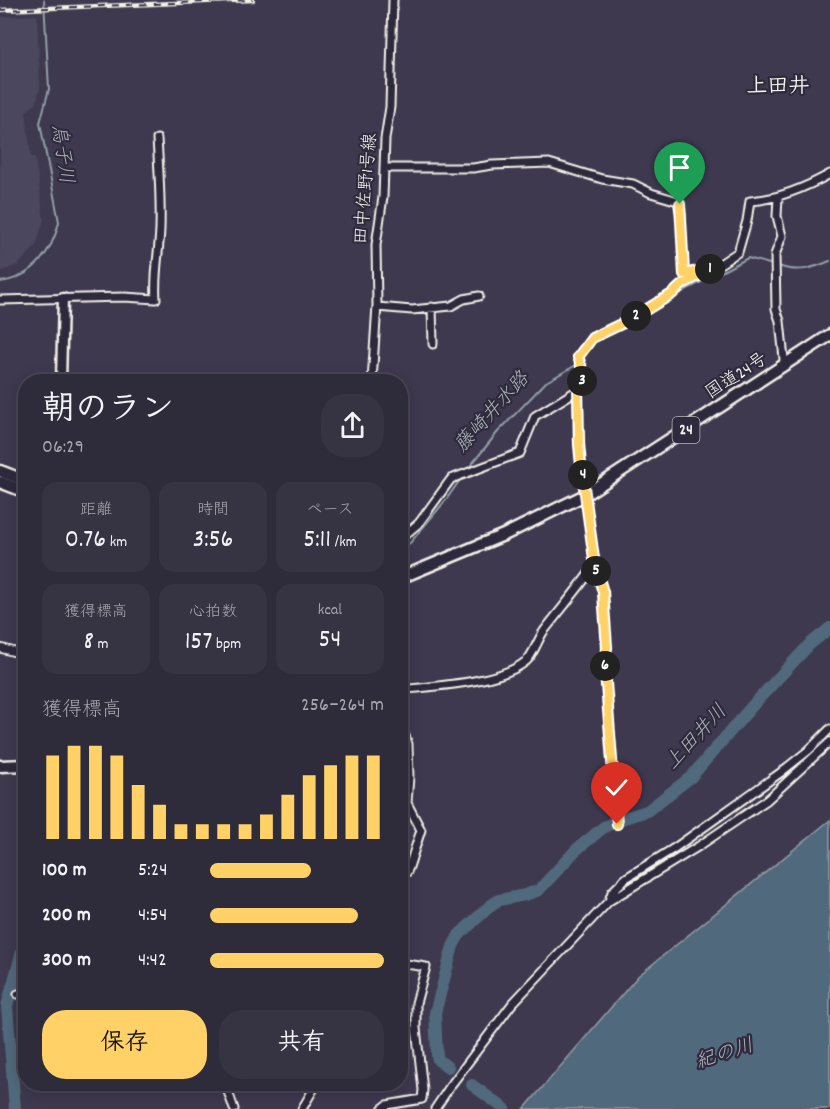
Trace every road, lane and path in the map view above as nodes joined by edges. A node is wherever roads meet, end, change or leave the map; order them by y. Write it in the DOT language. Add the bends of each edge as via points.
graph roads {
  1 [pos="393,0"];
  2 [pos="158,139"];
  3 [pos="385,168"];
  4 [pos="830,174"];
  5 [pos="778,197"];
  6 [pos="714,268"];
  7 [pos="479,296"];
  8 [pos="63,298"];
  9 [pos="0,300"];
  10 [pos="377,307"];
  11 [pos="432,307"];
  12 [pos="830,335"];
  13 [pos="433,344"];
  14 [pos="783,367"];
  15 [pos="61,374"];
  16 [pos="374,374"];
  17 [pos="578,390"];
  18 [pos="0,471"];
  19 [pos="18,478"];
  20 [pos="0,482"];
  21 [pos="18,489"];
  22 [pos="408,532"];
  23 [pos="506,534"];
  24 [pos="595,566"];
  25 [pos="408,575"];
  26 [pos="408,583"];
  27 [pos="0,648"];
  28 [pos="18,653"];
  29 [pos="408,689"];
  30 [pos="830,729"];
  31 [pos="830,742"];
  32 [pos="18,765"];
  33 [pos="0,766"];
  34 [pos="408,805"];
  35 [pos="616,820"];
  36 [pos="408,870"];
  37 [pos="609,901"];
  38 [pos="408,964"];
  39 [pos="228,1091"];
  40 [pos="312,1091"];
  41 [pos="234,1109"];
  42 [pos="302,1109"];
  43 [pos="382,1109"];
  44 [pos="435,1109"];
  1 -- 3 [label="street, 田中佐野1号線"];
  2 -- 8 [label="street" via="161,202 154,278 156,299"];
  3 -- 6 [label="street" via="549,164 633,184 678,201 684,274"];
  3 -- 10 [label="street, 田中佐野1号線" via="376,245"];
  4 -- 5 [label="street"];
  5 -- 6 [label="street" via="750,201 738,252"];
  5 -- 14 [label="street" via="782,237 775,255 776,309"];
  6 -- 17 [label="street" via="592,338 578,357 583,386"];
  7 -- 11 [label="street" via="451,306"];
  8 -- 9 [label="street"];
  8 -- 15 [label="street"];
  10 -- 11 [label="street"];
  10 -- 16 [label="street, 田中佐野1号線"];
  11 -- 13 [label="street"];
  12 -- 14 [label="main road, 国道24号 / 24"];
  14 -- 23 [label="main road, 国道24号 / 24" via="586,494"];
  17 -- 22 [label="street" via="535,416 520,453 451,480"];
  17 -- 24 [label="street" via="579,444"];
  18 -- 19 [label="main road"];
  20 -- 21 [label="main road"];
  23 -- 25 [label="main road, 国道24号 / 24"];
  23 -- 26 [label="main road, 国道24号 / 24"];
  24 -- 29 [label="street" via="544,632 528,660 512,671"];
  24 -- 35 [label="street" via="603,592"];
  27 -- 28 [label="street"];
  30 -- 37 [label="street" via="780,773 626,878"];
  31 -- 37 [label="street" via="767,800"];
  32 -- 33 [label="main road"];
  34 -- 36 [label="street" via="421,830"];
  37 -- 44 [label="street" via="512,1004"];
  38 -- 43 [label="street" via="426,967 416,1003 422,1099"];
  39 -- 41 [label="street"];
  40 -- 42 [label="street"];
}
